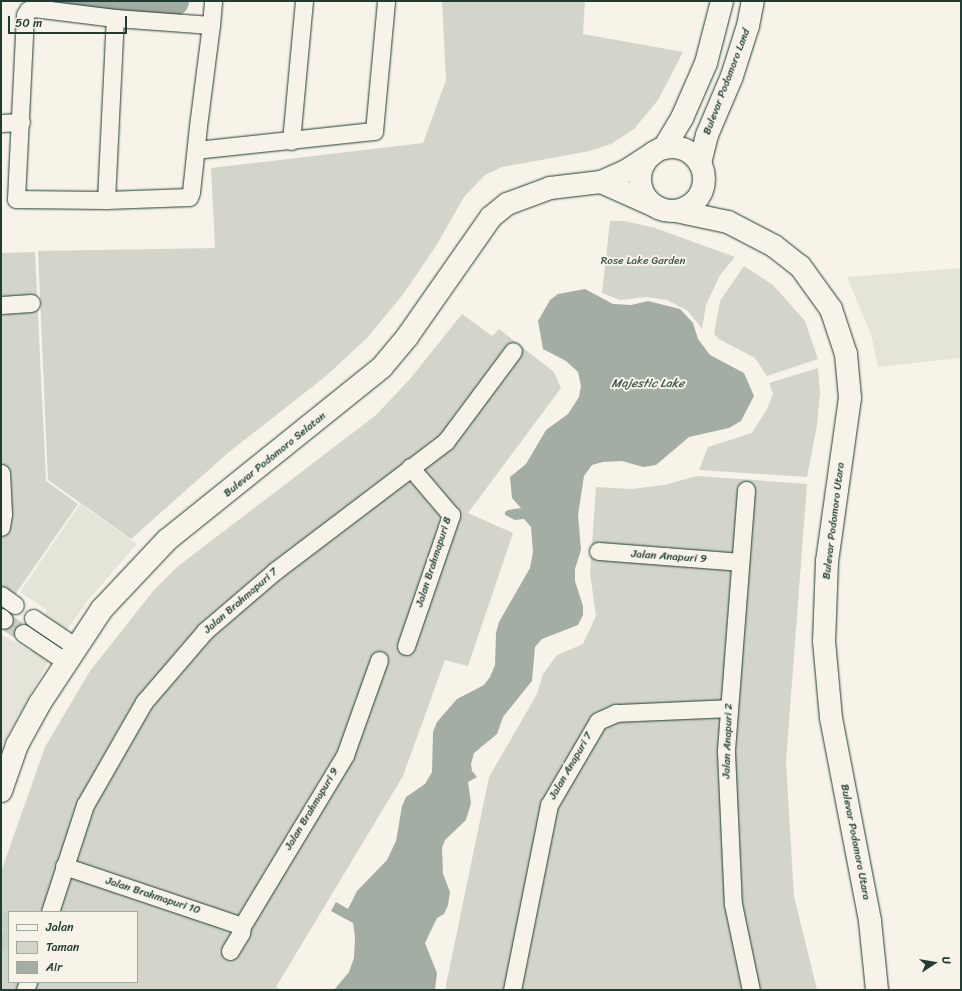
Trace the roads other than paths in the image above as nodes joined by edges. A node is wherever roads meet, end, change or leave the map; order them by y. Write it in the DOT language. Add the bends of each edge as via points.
graph roads {
  1 [pos="213,1"];
  2 [pos="304,1"];
  3 [pos="386,1"];
  4 [pos="722,1"];
  5 [pos="753,1"];
  6 [pos="115,18"];
  7 [pos="211,25"];
  8 [pos="690,101"];
  9 [pos="715,113"];
  10 [pos="21,122"];
  11 [pos="1,123"];
  12 [pos="291,141"];
  13 [pos="196,150"];
  14 [pos="659,151"];
  15 [pos="702,168"];
  16 [pos="601,182"];
  17 [pos="9,200"];
  18 [pos="106,200"];
  19 [pos="666,209"];
  20 [pos="728,222"];
  21 [pos="31,303"];
  22 [pos="1,305"];
  23 [pos="513,351"];
  24 [pos="410,468"];
  25 [pos="1,474"];
  26 [pos="746,490"];
  27 [pos="1,527"];
  28 [pos="598,551"];
  29 [pos="740,562"];
  30 [pos="1,595"];
  31 [pos="15,605"];
  32 [pos="33,618"];
  33 [pos="23,632"];
  34 [pos="406,646"];
  35 [pos="71,655"];
  36 [pos="379,660"];
  37 [pos="729,708"];
  38 [pos="1,791"];
  39 [pos="64,866"];
  40 [pos="50,911"];
  41 [pos="242,926"];
  42 [pos="230,951"];
  43 [pos="512,990"];
  44 [pos="751,990"];
  45 [pos="876,990"];
  1 -- 7 [label="street"];
  2 -- 12 [label="street"];
  3 -- 12 [label="street" via="374,132"];
  4 -- 8 [label="street" via="706,63"];
  5 -- 9 [label="street, Bulevar Podomoro Land" via="732,76"];
  6 -- 7 [label="street"];
  6 -- 10 [label="street" via="34,8 28,10 25,15"];
  6 -- 18 [label="street"];
  7 -- 13 [label="street"];
  8 -- 9 [label="street" via="691,114 696,118 704,118"];
  8 -- 14 [label="street"];
  9 -- 15 [label="street, Bulevar Podomoro Land"];
  10 -- 11 [label="street"];
  10 -- 17 [label="street"];
  12 -- 13 [label="street"];
  13 -- 18 [label="street" via="189,197"];
  14 -- 15 [label="street" via="684,149"];
  14 -- 16 [label="street, Bulevar Podomoro Selatan"];
  14 -- 19 [label="street" via="647,160 641,180 648,199"];
  15 -- 19 [label="street" via="701,194 695,202"];
  15 -- 20 [label="street" via="715,202"];
  16 -- 19 [label="street"];
  16 -- 35 [label="street, Bulevar Podomoro Selatan" via="550,188 507,204 491,217 407,337 382,367 167,540 102,609"];
  17 -- 18 [label="street"];
  19 -- 20 [label="street"];
  20 -- 45 [label="street, Bulevar Podomoro Utara" via="774,246 800,266 832,309 846,354 850,398 827,561 824,641 831,718 870,921"];
  21 -- 22 [label="street"];
  23 -- 24 [label="street, Jalan Brahmapuri 7" via="446,441"];
  24 -- 34 [label="street, Jalan Brahmapuri 8" via="451,515"];
  24 -- 39 [label="street, Jalan Brahmapuri 7" via="275,571 205,631 144,702 85,805"];
  25 -- 27 [label="street"];
  26 -- 29 [label="street, Jalan Anapuri 2"];
  28 -- 29 [label="street, Jalan Anapuri 9"];
  29 -- 37 [label="street, Jalan Anapuri 2"];
  30 -- 31 [label="street"];
  32 -- 35 [label="street"];
  33 -- 35 [label="street"];
  35 -- 38 [label="street, Bulevar Podomoro Selatan" via="18,745"];
  36 -- 41 [label="street, Jalan Brahmapuri 9" via="345,755"];
  37 -- 43 [label="street, Jalan Anapuri 7" via="616,713 598,721 549,805"];
  37 -- 44 [label="street, Jalan Anapuri 2" via="726,800 732,904"];
  39 -- 40 [label="street, Jalan Brahmapuri 7"];
  39 -- 41 [label="street, Jalan Brahmapuri 10"];
  41 -- 42 [label="street, Jalan Brahmapuri 9" via="241,934"];
}
